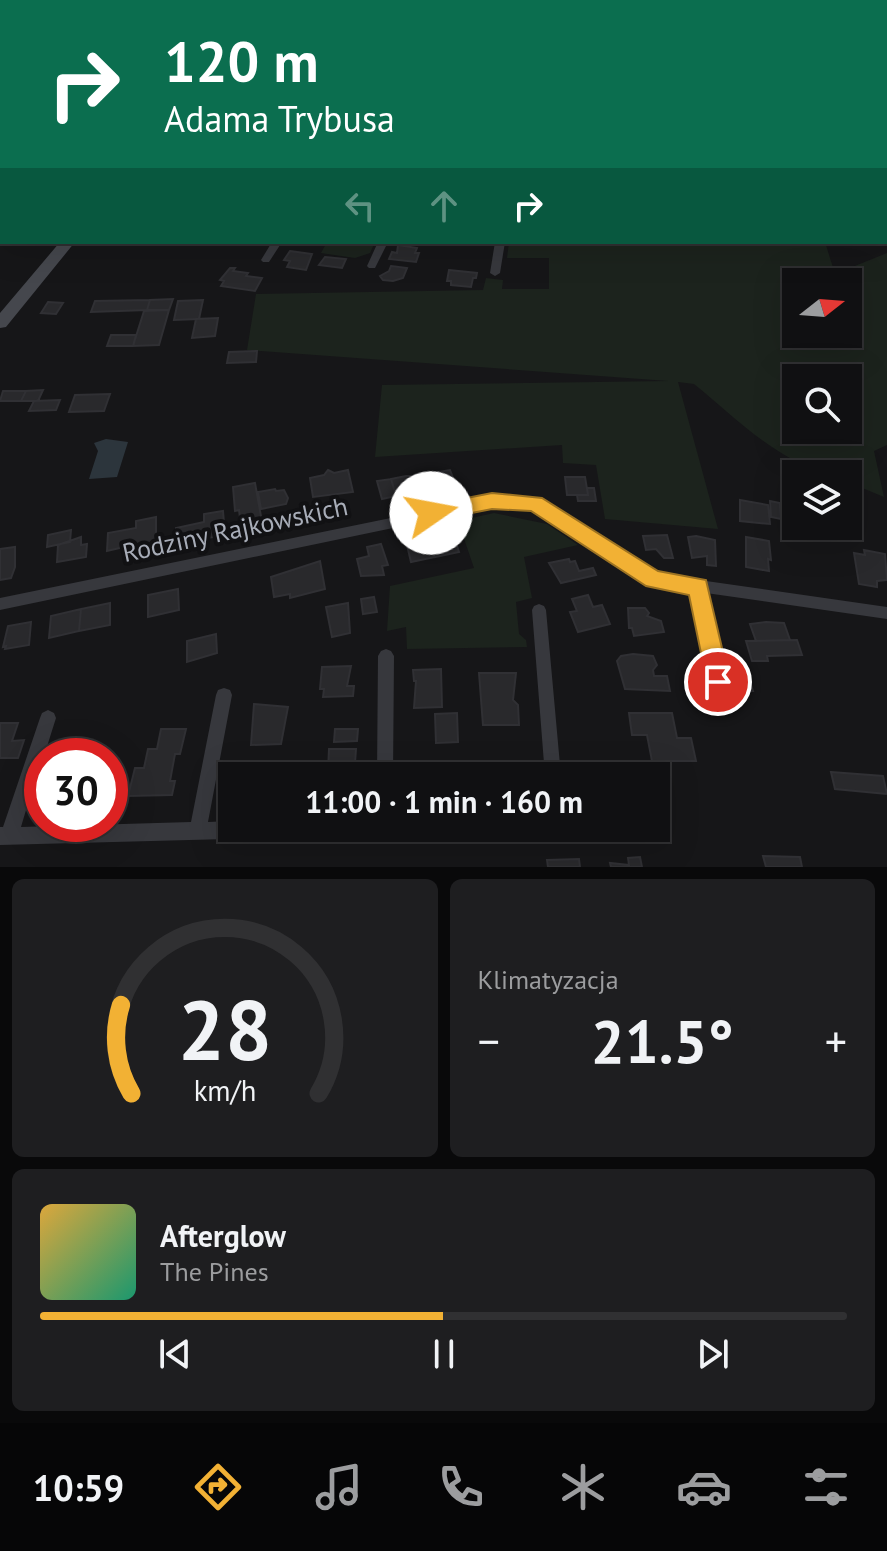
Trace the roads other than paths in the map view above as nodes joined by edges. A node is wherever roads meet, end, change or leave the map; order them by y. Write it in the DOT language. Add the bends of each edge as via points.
graph roads {
  1 [pos="66,244"];
  2 [pos="276,244"];
  3 [pos="382,244"];
  4 [pos="500,244"];
  5 [pos="266,260"];
  6 [pos="372,266"];
  7 [pos="495,273"];
  8 [pos="0,323"];
  9 [pos="698,587"];
  10 [pos="0,604"];
  11 [pos="539,610"];
  12 [pos="887,613"];
  13 [pos="386,656"];
  14 [pos="718,682"];
  15 [pos="224,695"];
  16 [pos="48,718"];
  17 [pos="385,762"];
  18 [pos="552,762"];
  19 [pos="198,830"];
  20 [pos="218,830"];
  21 [pos="5,836"];
  1 -- 8 [label="main road"];
  2 -- 5 [label="street"];
  3 -- 6 [label="street"];
  4 -- 7 [label="street"];
  9 -- 10 [label="street, Rodziny Rajkowskich" via="654,580 545,507 508,499"];
  9 -- 12 [label="street, Rodziny Rajkowskich"];
  9 -- 14 [label="street"];
  11 -- 18 [label="street"];
  13 -- 17 [label="street"];
  15 -- 19 [label="street"];
  16 -- 21 [label="street"];
  19 -- 20 [label="street"];
  19 -- 21 [label="street"];
}
